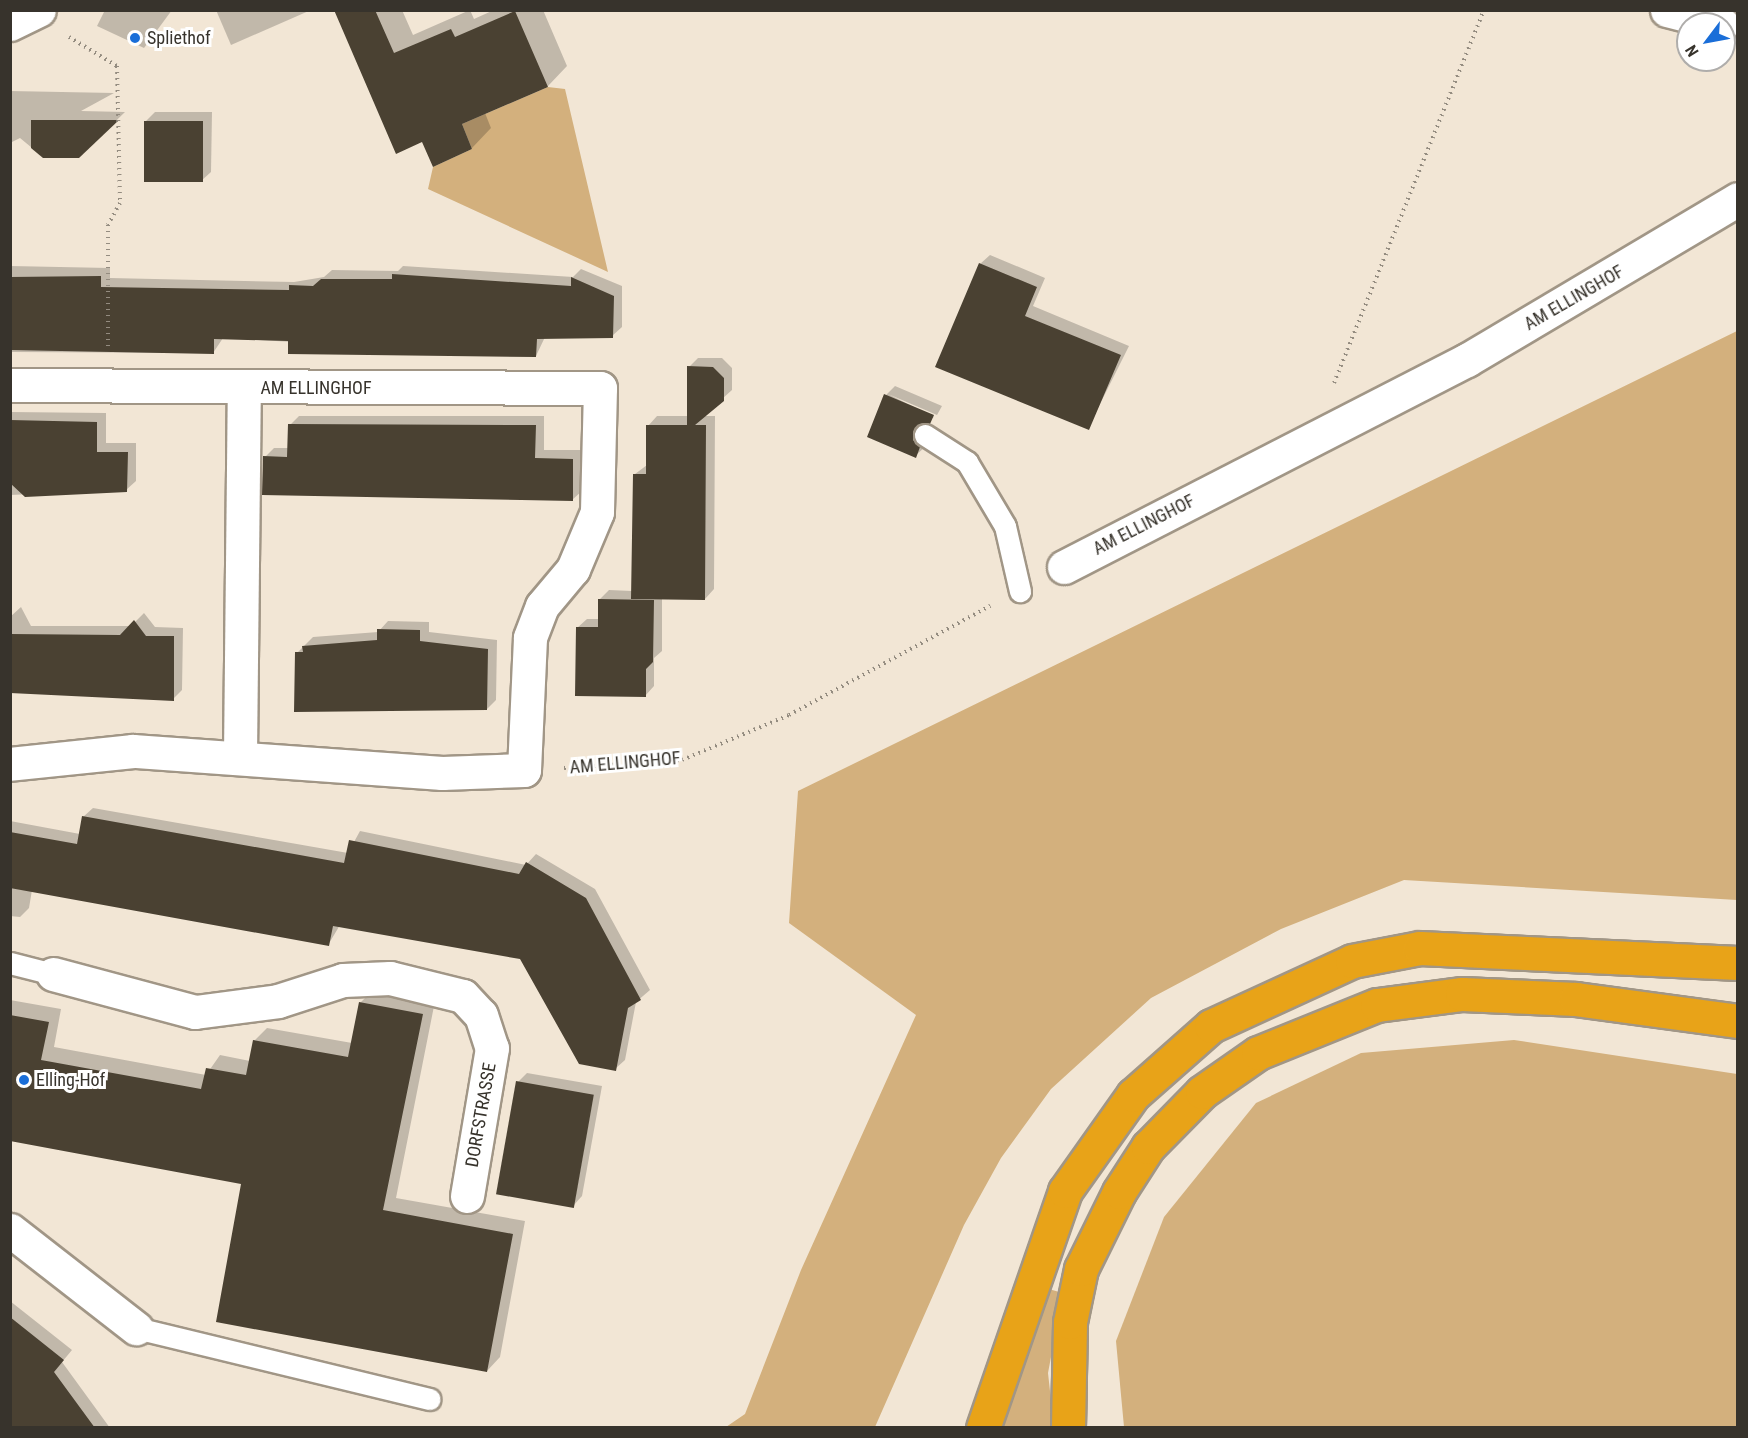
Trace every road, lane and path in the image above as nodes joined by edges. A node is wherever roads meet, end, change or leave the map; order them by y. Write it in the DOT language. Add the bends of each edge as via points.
graph roads {
  1 [pos="1484,10"];
  2 [pos="27,16"];
  3 [pos="1737,199"];
  4 [pos="10,386"];
  5 [pos="107,386"];
  6 [pos="244,387"];
  7 [pos="925,435"];
  8 [pos="1311,440"];
  9 [pos="1064,567"];
  10 [pos="1020,591"];
  11 [pos="240,755"];
  12 [pos="10,764"];
  13 [pos="524,770"];
  14 [pos="10,963"];
  15 [pos="1737,963"];
  16 [pos="53,974"];
  17 [pos="1737,1021"];
  18 [pos="467,1197"];
  19 [pos="10,1230"];
  20 [pos="136,1328"];
  21 [pos="430,1400"];
  22 [pos="983,1428"];
  23 [pos="1068,1428"];
  1 -- 8 [label="path"];
  2 -- 5 [label="path" via="117,66 120,203 108,225"];
  3 -- 8 [label="street, AM ELLINGHOF" via="1467,360"];
  4 -- 5 [label="street, AM ELLINGHOF"];
  5 -- 6 [label="street, AM ELLINGHOF"];
  6 -- 11 [label="street, AM ELLINGHOF"];
  6 -- 13 [label="street, AM ELLINGHOF" via="600,388 597,512 573,569 542,606 530,638"];
  7 -- 10 [label="lane" via="967,462 1005,526"];
  8 -- 9 [label="street, AM ELLINGHOF"];
  10 -- 13 [label="path, AM ELLINGHOF" via="789,715 682,760"];
  11 -- 12 [label="street" via="133,751"];
  11 -- 13 [label="street" via="442,774"];
  14 -- 16 [label="lane"];
  15 -- 22 [label="highway" via="1420,948 1352,962 1211,1026 1133,1095 1065,1191"];
  16 -- 18 [label="street, DORFSTRASSE" via="195,1012 278,1001 343,980 390,978 463,996 481,1015 492,1048"];
  17 -- 23 [label="highway" via="1576,999 1462,994 1377,1005 1258,1053 1202,1092 1148,1147 1119,1192 1081,1269 1070,1322"];
  19 -- 20 [label="street"];
  20 -- 21 [label="lane"];
}
